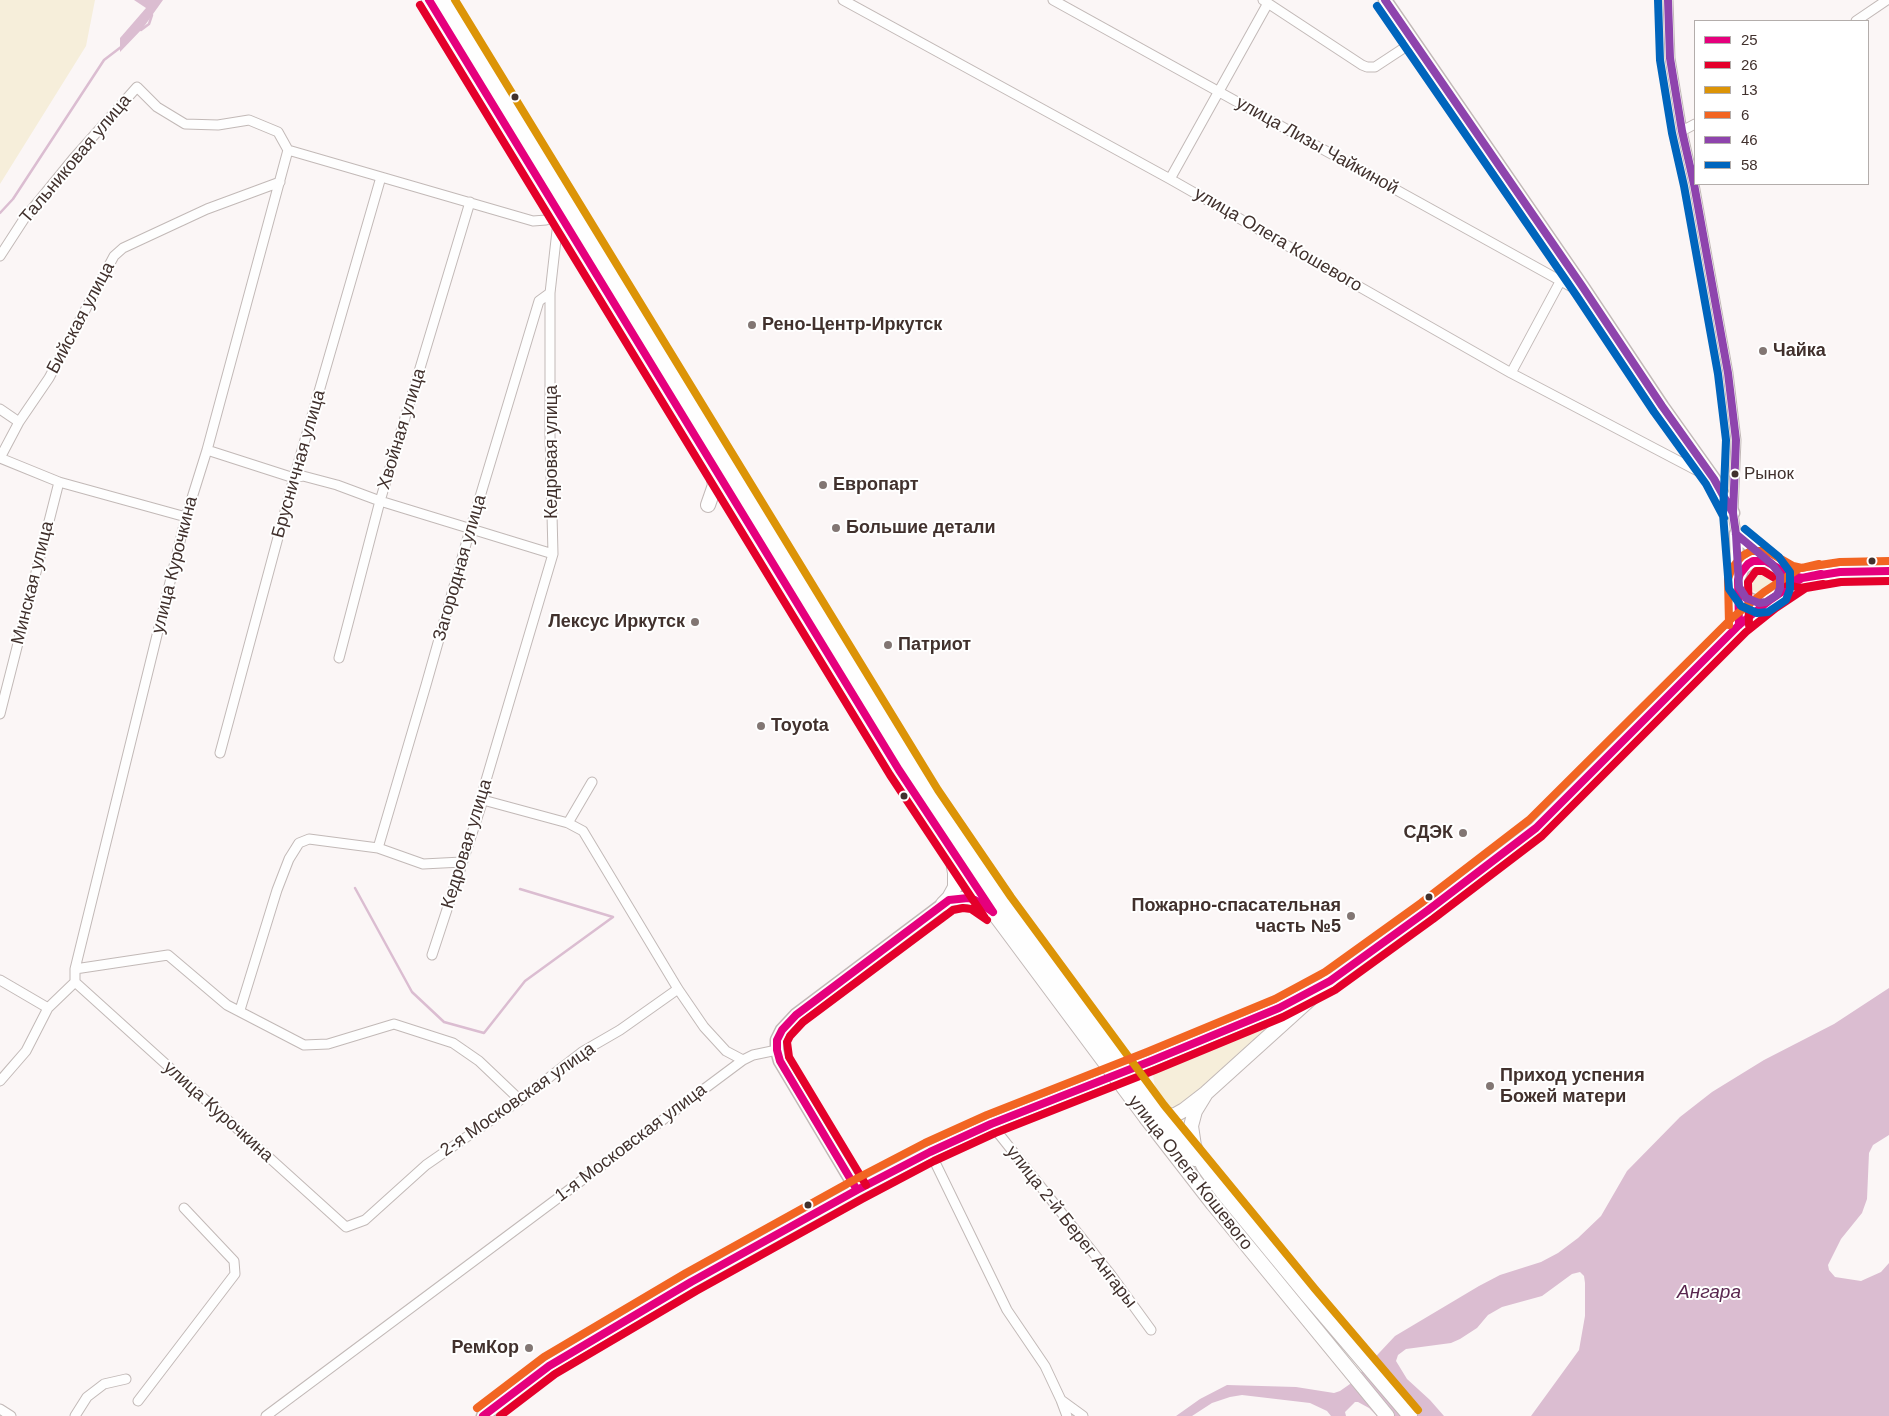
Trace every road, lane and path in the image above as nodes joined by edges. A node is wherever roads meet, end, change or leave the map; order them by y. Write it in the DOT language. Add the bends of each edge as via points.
graph roads {
  1 [pos="429,0"];
  2 [pos="443,0"];
  3 [pos="843,0"];
  4 [pos="1053,0"];
  5 [pos="1384,0"];
  6 [pos="1668,0"];
  7 [pos="1887,0"];
  8 [pos="1266,1"];
  9 [pos="1857,20"];
  10 [pos="1413,42"];
  11 [pos="1218,91"];
  12 [pos="1694,125"];
  13 [pos="1682,131"];
  14 [pos="288,150"];
  15 [pos="380,177"];
  16 [pos="1170,179"];
  17 [pos="280,182"];
  18 [pos="1694,184"];
  19 [pos="1694,185"];
  20 [pos="470,202"];
  21 [pos="559,213"];
  22 [pos="0,256"];
  23 [pos="1561,280"];
  24 [pos="1582,286"];
  25 [pos="550,293"];
  26 [pos="1511,373"];
  27 [pos="0,409"];
  28 [pos="19,422"];
  29 [pos="207,450"];
  30 [pos="706,455"];
  31 [pos="0,458"];
  32 [pos="294,478"];
  33 [pos="1714,479"];
  34 [pos="59,482"];
  35 [pos="380,501"];
  36 [pos="708,505"];
  37 [pos="1733,513"];
  38 [pos="186,517"];
  39 [pos="470,530"];
  40 [pos="1736,534"];
  41 [pos="553,554"];
  42 [pos="1772,564"];
  43 [pos="1889,571"];
  44 [pos="1802,578"];
  45 [pos="1738,580"];
  46 [pos="1770,600"];
  47 [pos="1739,625"];
  48 [pos="339,658"];
  49 [pos="0,714"];
  50 [pos="220,753"];
  51 [pos="592,782"];
  52 [pos="483,800"];
  53 [pos="568,824"];
  54 [pos="378,848"];
  55 [pos="950,849"];
  56 [pos="462,862"];
  57 [pos="943,904"];
  58 [pos="998,907"];
  59 [pos="432,955"];
  60 [pos="75,969"];
  61 [pos="0,980"];
  62 [pos="1330,981"];
  63 [pos="76,982"];
  64 [pos="678,989"];
  65 [pos="48,1008"];
  66 [pos="240,1010"];
  67 [pos="777,1050"];
  68 [pos="743,1060"];
  69 [pos="0,1081"];
  70 [pos="1206,1093"];
  71 [pos="520,1100"];
  72 [pos="1151,1115"];
  73 [pos="991,1124"];
  74 [pos="930,1152"];
  75 [pos="857,1190"];
  76 [pos="1223,1193"];
  77 [pos="184,1208"];
  78 [pos="365,1220"];
  79 [pos="1151,1330"];
  80 [pos="126,1379"];
  81 [pos="1061,1400"];
  82 [pos="138,1401"];
  83 [pos="0,1409"];
  84 [pos="11,1416"];
  85 [pos="75,1416"];
  86 [pos="266,1416"];
  87 [pos="483,1416"];
  88 [pos="1067,1416"];
  89 [pos="1084,1416"];
  90 [pos="1387,1416"];
  91 [pos="1410,1416"];
  1 -- 21 [label="main road, улица Олега Кошевого"];
  2 -- 58 [label="main road, улица Олега Кошевого"];
  3 -- 16 [label="street, улица Олега Кошевого"];
  4 -- 11 [label="street, улица Лизы Чайкиной"];
  5 -- 10 [label="main road"];
  6 -- 13 [label="street" via="1670,58"];
  7 -- 9 [label="street"];
  8 -- 10 [label="street" via="1368,67 1375,67"];
  8 -- 11 [label="street"];
  10 -- 24 [label="main road"];
  11 -- 16 [label="street"];
  11 -- 23 [label="street, улица Лизы Чайкиной"];
  12 -- 13 [label="street"];
  13 -- 18 [label="street"];
  14 -- 15 [label="street"];
  14 -- 17 [label="street, улица Курочкина"];
  14 -- 22 [label="street, Тальниковая улица" via="278,132 249,120 218,126 185,124 157,107 137,87 24,218"];
  15 -- 20 [label="street"];
  15 -- 32 [label="street, Брусничная улица"];
  16 -- 26 [label="street, улица Олега Кошевого"];
  17 -- 28 [label="street, Бийская улица" via="207,209 123,248 114,256 49,378"];
  17 -- 29 [label="street, улица Курочкина"];
  19 -- 37 [label="street" via="1728,372 1736,440"];
  20 -- 21 [label="street" via="533,221 546,220"];
  20 -- 35 [label="street, Хвойная улица"];
  21 -- 25 [label="street, Кедровая улица"];
  21 -- 30 [label="main road, улица Олега Кошевого"];
  23 -- 24 [label="street, улица Лизы Чайкиной" via="1576,288"];
  23 -- 26 [label="street"];
  24 -- 33 [label="main road"];
  25 -- 39 [label="street, Загородная улица" via="539,301"];
  25 -- 41 [label="street, Кедровая улица"];
  26 -- 33 [label="street, улица Олега Кошевого"];
  27 -- 28 [label="street"];
  28 -- 31 [label="street, Бийская улица"];
  29 -- 32 [label="street"];
  29 -- 38 [label="street, улица Курочкина"];
  30 -- 36 [label="main road" via="715,485"];
  30 -- 55 [label="main road, улица Олега Кошевого"];
  31 -- 34 [label="street"];
  32 -- 35 [label="street" via="303,476 337,485"];
  32 -- 50 [label="street, Брусничная улица"];
  33 -- 37 [label="main road"];
  34 -- 38 [label="street"];
  34 -- 49 [label="street, Минская улица"];
  35 -- 39 [label="street"];
  35 -- 48 [label="street, Хвойная улица"];
  37 -- 40 [label="street"];
  38 -- 60 [label="street, улица Курочкина"];
  39 -- 41 [label="street"];
  39 -- 54 [label="street, Загородная улица"];
  40 -- 42 [label="main road"];
  40 -- 45 [label="main road"];
  41 -- 52 [label="street, Кедровая улица" via="484,787"];
  42 -- 44 [label="main road" via="1789,575"];
  42 -- 45 [label="main road" via="1760,560 1748,564"];
  42 -- 46 [label="main road" via="1781,582 1777,594"];
  43 -- 44 [label="main road" via="1840,572"];
  44 -- 46 [label="main road"];
  45 -- 46 [label="main road" via="1746,598 1759,603"];
  45 -- 47 [label="main road"];
  46 -- 47 [label="main road"];
  47 -- 62 [label="main road" via="1536,828"];
  51 -- 53 [label="street"];
  52 -- 53 [label="street"];
  52 -- 56 [label="street, Кедровая улица"];
  53 -- 64 [label="street" via="583,831"];
  54 -- 56 [label="street" via="422,864"];
  54 -- 66 [label="street" via="309,839 299,842 277,890"];
  55 -- 57 [label="main road" via="956,880"];
  55 -- 58 [label="main road, улица Олега Кошевого"];
  56 -- 59 [label="street, Кедровая улица"];
  57 -- 58 [label="main road" via="956,898 968,898"];
  57 -- 67 [label="main road" via="790,1021 782,1030"];
  58 -- 72 [label="main road, улица Олега Кошевого, bridge"];
  60 -- 63 [label="street, улица Курочкина"];
  60 -- 66 [label="street" via="168,954 227,1004"];
  61 -- 65 [label="street"];
  62 -- 70 [label="main road"];
  62 -- 73 [label="main road" via="1270,1012"];
  63 -- 65 [label="street"];
  63 -- 78 [label="street, улица Курочкина" via="346,1227"];
  64 -- 68 [label="street" via="709,1033 726,1051"];
  64 -- 71 [label="street, 2-я Московская улица" via="582,1052"];
  65 -- 69 [label="street" via="26,1051"];
  66 -- 71 [label="street" via="304,1045 328,1044 394,1024 453,1043 479,1061"];
  67 -- 68 [label="street, 1-я Московская улица"];
  67 -- 75 [label="main road" via="786,1071"];
  68 -- 86 [label="street, 1-я Московская улица"];
  70 -- 72 [label="main road" via="1175,1115"];
  70 -- 76 [label="main road" via="1193,1116 1190,1126 1192,1139 1204,1167"];
  71 -- 78 [label="street, 2-я Московская улица" via="426,1165"];
  72 -- 76 [label="main road, улица Олега Кошевого"];
  72 -- 90 [label="main road, улица Олега Кошевого" via="1213,1204"];
  73 -- 74 [label="main road"];
  73 -- 79 [label="street, улица 2-й Берег Ангары"];
  74 -- 75 [label="main road"];
  74 -- 81 [label="street" via="1007,1310 1045,1366"];
  75 -- 87 [label="main road" via="549,1366"];
  76 -- 91 [label="main road"];
  77 -- 82 [label="street" via="234,1261 235,1274"];
  80 -- 85 [label="street" via="104,1384 87,1397"];
  81 -- 88 [label="street"];
  81 -- 89 [label="street"];
  83 -- 84 [label="street"];
}
